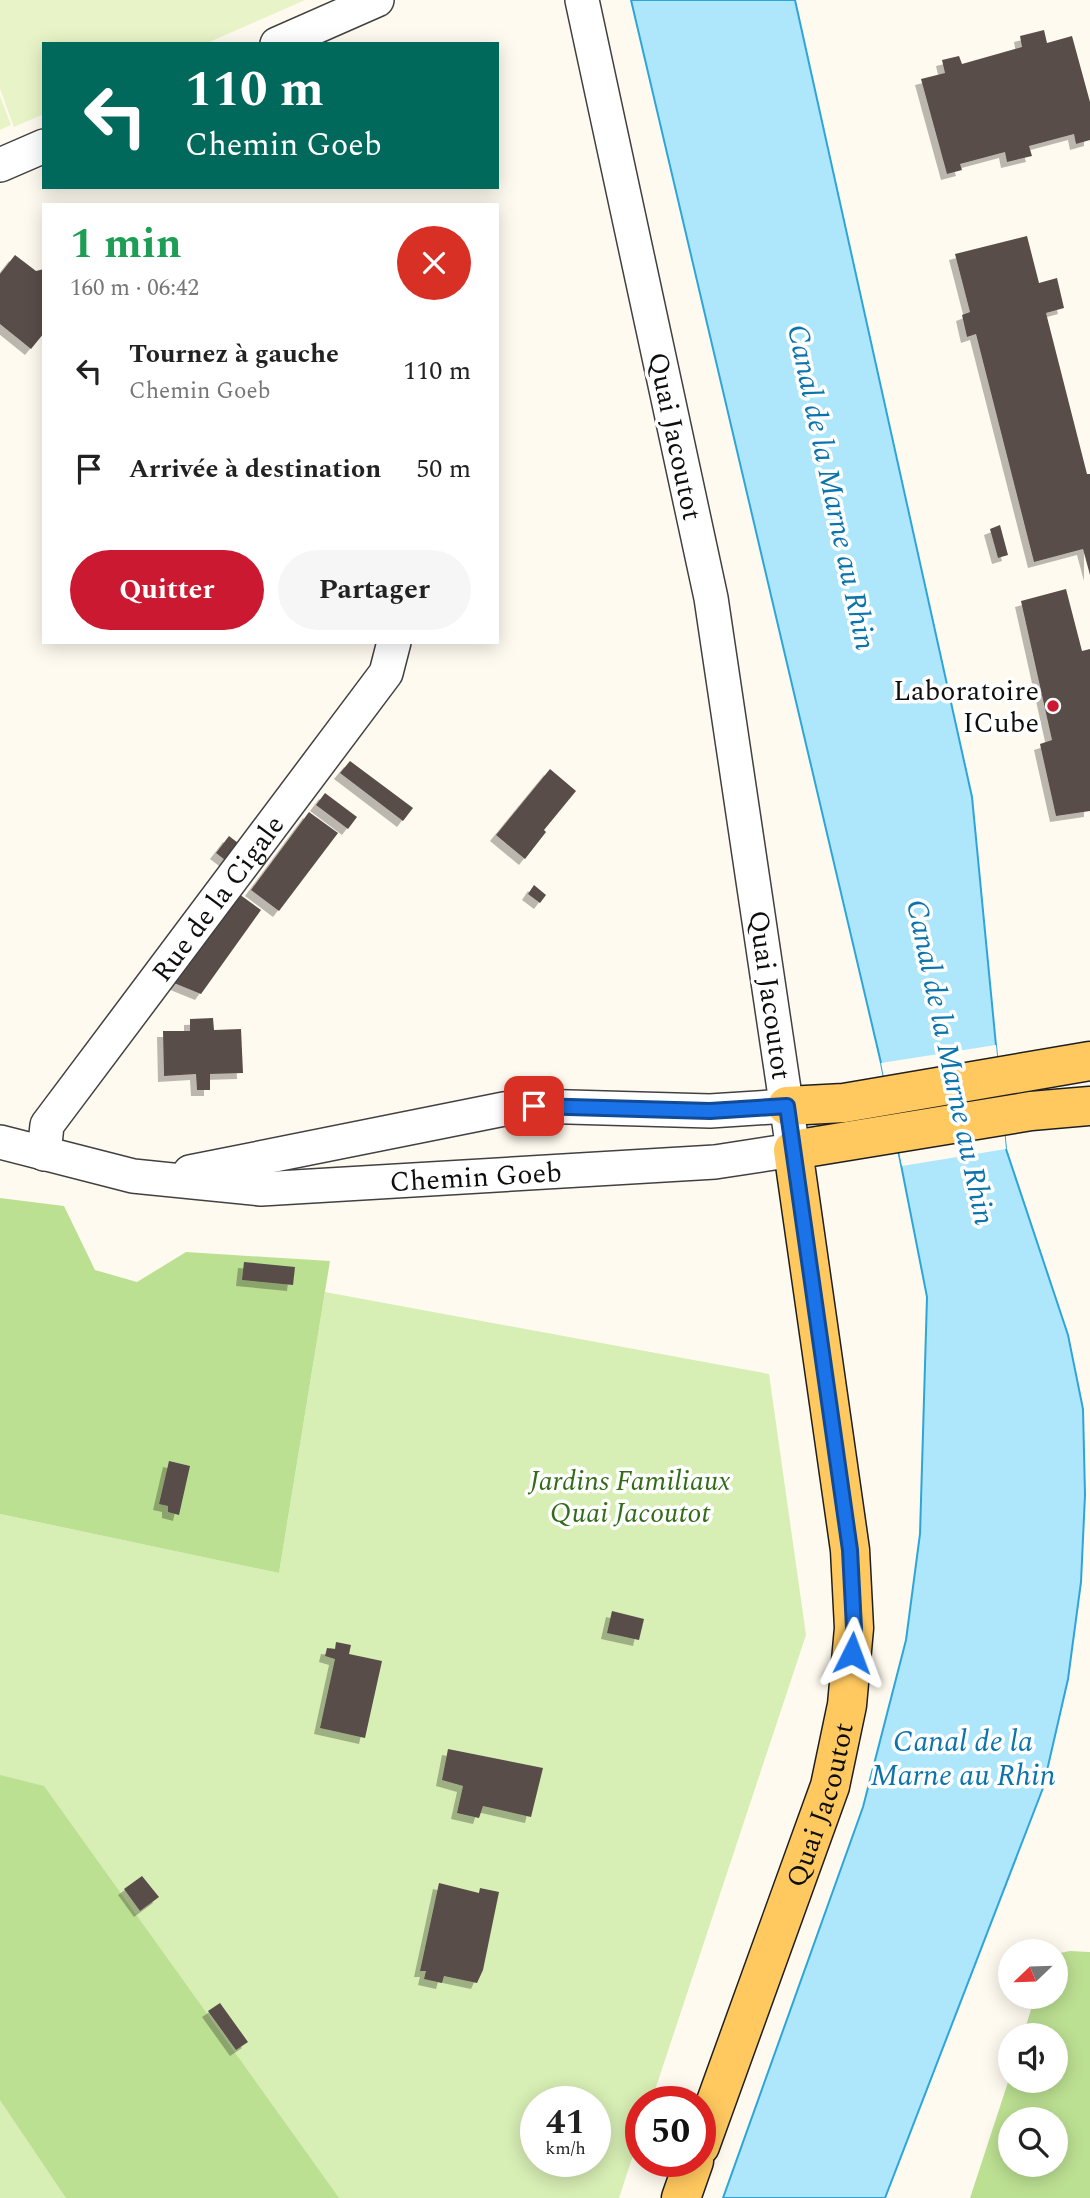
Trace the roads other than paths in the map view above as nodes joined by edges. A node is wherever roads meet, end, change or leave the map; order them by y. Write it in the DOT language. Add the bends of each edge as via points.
graph roads {
  1 [pos="377,0"];
  2 [pos="582,0"];
  3 [pos="282,42"];
  4 [pos="42,147"];
  5 [pos="0,165"];
  6 [pos="393,644"];
  7 [pos="1090,1061"];
  8 [pos="787,1106"];
  9 [pos="1090,1106"];
  10 [pos="0,1142"];
  11 [pos="793,1150"];
  12 [pos="44,1154"];
  13 [pos="160,1178"];
  14 [pos="716,2102"];
  15 [pos="688,2177"];
  16 [pos="681,2198"];
  1 -- 3 [label="street"];
  2 -- 8 [label="street, Quai Jacoutot" via="711,598"];
  4 -- 5 [label="street"];
  6 -- 12 [label="street, Rue de la Cigale" via="386,673 47,1125"];
  7 -- 8 [label="main road" via="844,1103"];
  8 -- 11 [label="street, Quai Jacoutot"];
  8 -- 13 [label="street, Chemin Goeb" via="710,1111 504,1109"];
  9 -- 11 [label="main road" via="1031,1111"];
  10 -- 12 [label="street, Chemin Goeb"];
  11 -- 13 [label="street, Chemin Goeb" via="715,1162 261,1189"];
  11 -- 14 [label="main road, Quai Jacoutot" via="850,1550 854,1628 846,1705 830,1786"];
  12 -- 13 [label="street, Chemin Goeb" via="133,1176"];
  15 -- 16 [label="main road"];
}
